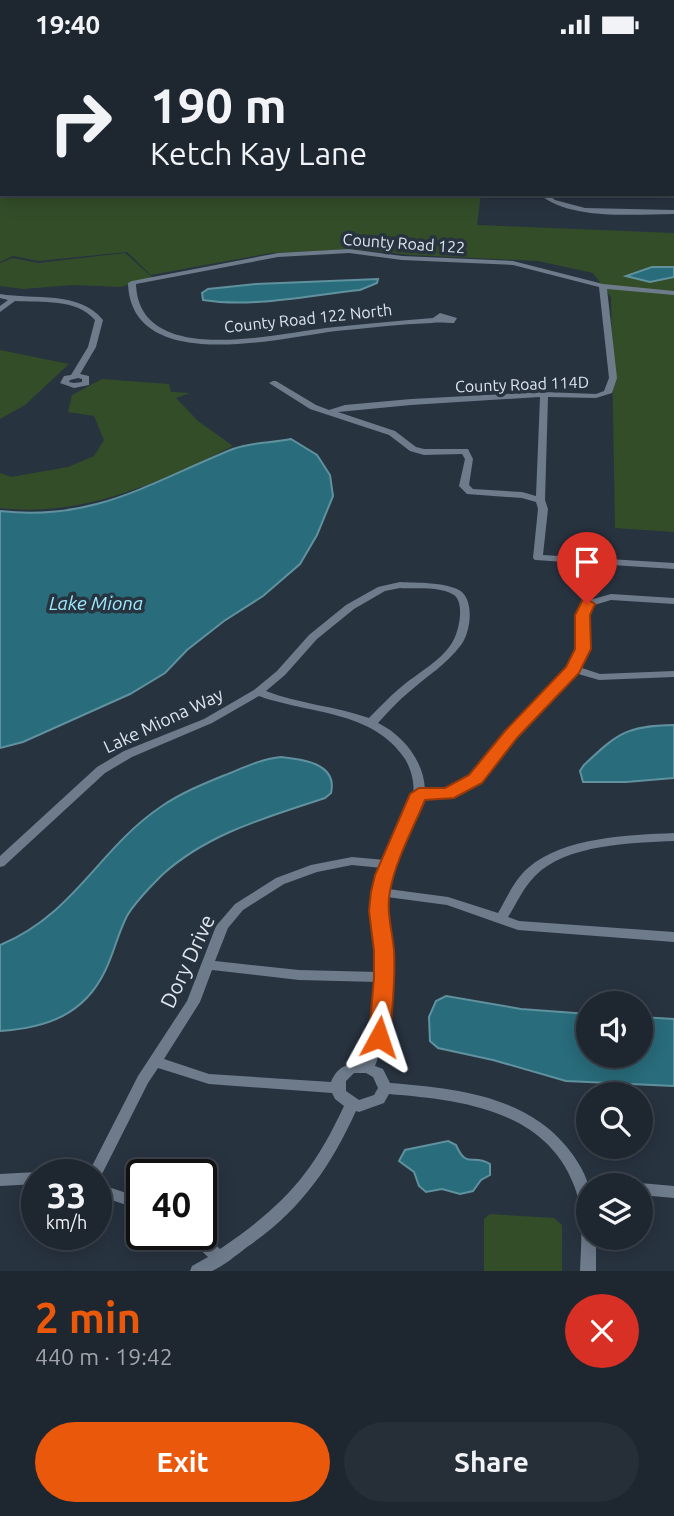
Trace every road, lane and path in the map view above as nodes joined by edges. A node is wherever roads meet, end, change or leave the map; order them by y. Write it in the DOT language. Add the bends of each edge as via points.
graph roads {
  1 [pos="544,196"];
  2 [pos="674,212"];
  3 [pos="132,283"];
  4 [pos="603,286"];
  5 [pos="674,293"];
  6 [pos="0,296"];
  7 [pos="13,299"];
  8 [pos="0,310"];
  9 [pos="435,320"];
  10 [pos="75,376"];
  11 [pos="273,383"];
  12 [pos="544,394"];
  13 [pos="330,412"];
  14 [pos="540,499"];
  15 [pos="674,566"];
  16 [pos="674,601"];
  17 [pos="573,669"];
  18 [pos="674,674"];
  19 [pos="258,692"];
  20 [pos="371,723"];
  21 [pos="419,794"];
  22 [pos="674,837"];
  23 [pos="0,863"];
  24 [pos="389,865"];
  25 [pos="380,892"];
  26 [pos="500,920"];
  27 [pos="674,937"];
  28 [pos="208,965"];
  29 [pos="384,977"];
  30 [pos="155,1061"];
  31 [pos="367,1068"];
  32 [pos="336,1088"];
  33 [pos="385,1089"];
  34 [pos="352,1104"];
  35 [pos="103,1159"];
  36 [pos="577,1173"];
  37 [pos="21,1179"];
  38 [pos="0,1180"];
  39 [pos="653,1190"];
  40 [pos="674,1192"];
  41 [pos="211,1250"];
  42 [pos="588,1250"];
  43 [pos="219,1258"];
  44 [pos="198,1271"];
  45 [pos="588,1271"];
  1 -- 2 [label="street" via="553,203 579,208"];
  3 -- 4 [label="street, County Road 122" via="278,255 349,251 513,263"];
  3 -- 9 [label="street, County Road 122 North" via="131,299 138,315 167,335 186,339 268,338"];
  4 -- 5 [label="street, County Road 122"];
  4 -- 12 [label="street, County Road 114D" via="612,387 608,393 596,395"];
  6 -- 7 [label="street"];
  7 -- 8 [label="street"];
  7 -- 10 [label="street" via="79,305 96,315 99,320 89,355"];
  11 -- 13 [label="street"];
  12 -- 13 [label="street, County Road 114D"];
  12 -- 14 [label="street"];
  13 -- 14 [label="street" via="392,433 420,451 465,451 469,459 464,486 470,492"];
  14 -- 15 [label="street" via="538,558"];
  16 -- 17 [label="street" via="611,597 587,604 582,615 583,649"];
  17 -- 18 [label="street" via="599,677"];
  17 -- 21 [label="street" via="475,779 447,794"];
  19 -- 20 [label="street"];
  19 -- 20 [label="street, Lake Miona Way" via="337,615 382,589 408,585 456,593 466,612 458,641"];
  19 -- 23 [label="street, Lake Miona Way" via="208,721 101,770"];
  20 -- 21 [label="street" via="408,753 416,769"];
  21 -- 24 [label="street"];
  22 -- 26 [label="street" via="596,845 550,859 532,871"];
  24 -- 25 [label="street"];
  24 -- 28 [label="street, Dory Drive" via="334,863 297,873 261,891 222,926"];
  25 -- 26 [label="street" via="448,901"];
  25 -- 29 [label="street"];
  26 -- 27 [label="street" via="535,927"];
  28 -- 29 [label="street" via="299,975"];
  28 -- 30 [label="street, Dory Drive" via="184,1020"];
  29 -- 31 [label="street" via="379,1037"];
  30 -- 32 [label="street" via="209,1079"];
  30 -- 35 [label="street, Dory Drive"];
  31 -- 32 [label="street" via="345,1072"];
  31 -- 33 [label="street" via="379,1073"];
  32 -- 34 [label="street" via="341,1098"];
  33 -- 34 [label="street" via="374,1103"];
  33 -- 36 [label="street" via="474,1098 510,1111 556,1144"];
  34 -- 43 [label="street" via="311,1183 267,1224"];
  37 -- 38 [label="street"];
  39 -- 40 [label="street"];
  41 -- 43 [label="street"];
  42 -- 45 [label="street"];
  43 -- 44 [label="street"];
}
